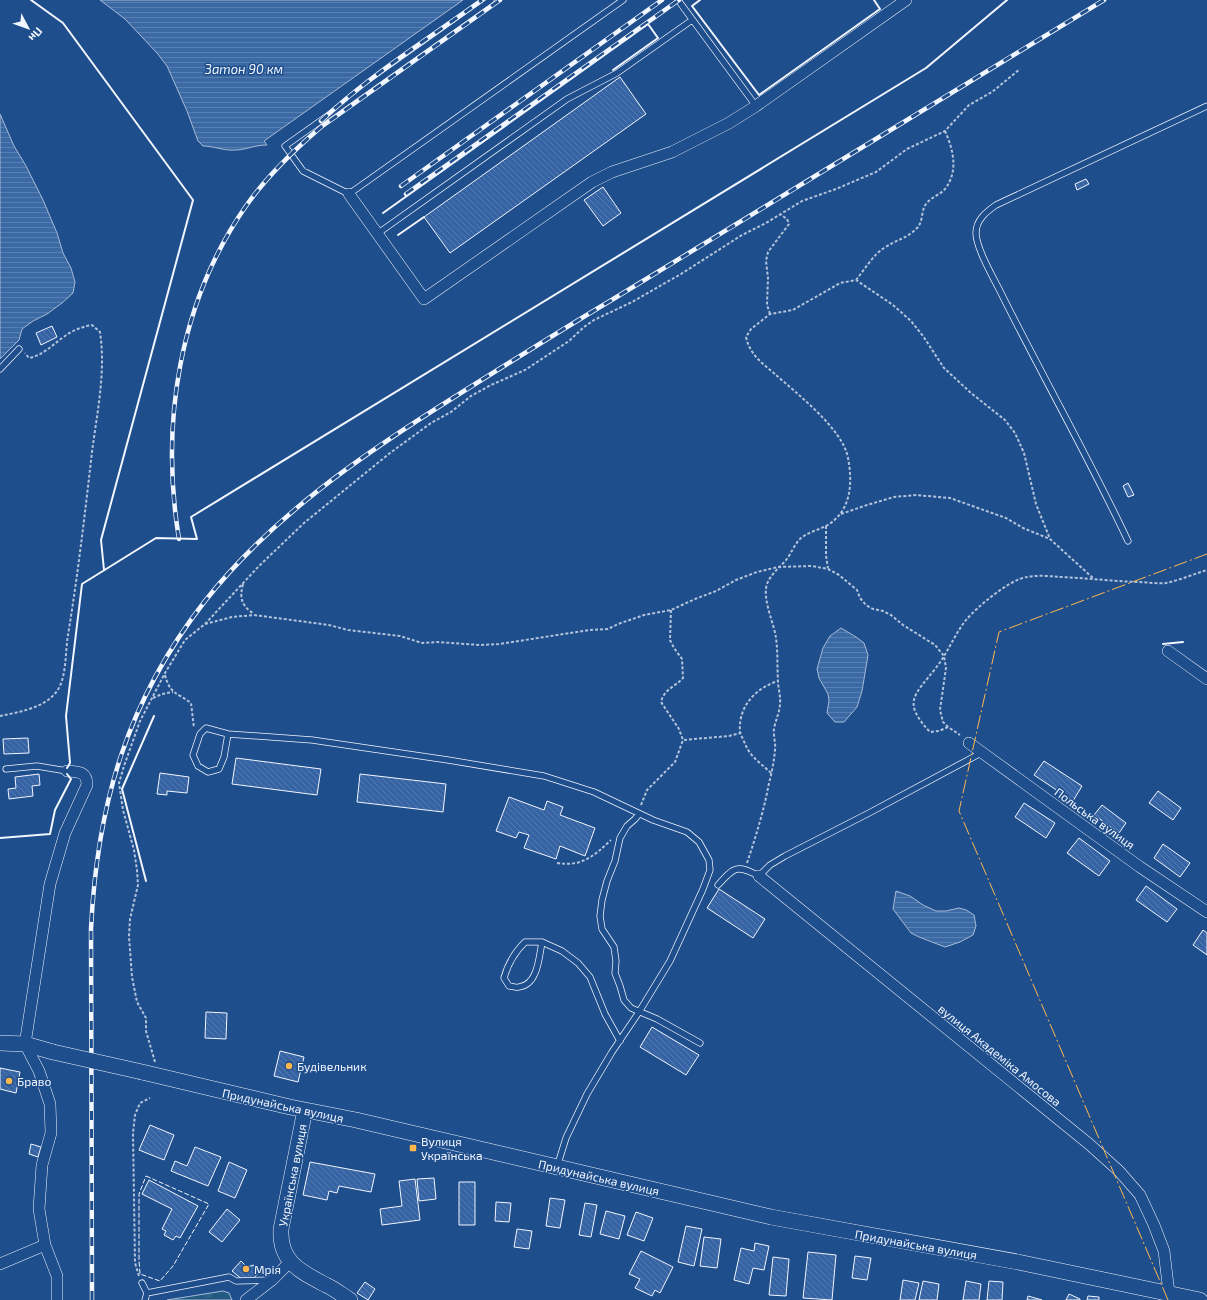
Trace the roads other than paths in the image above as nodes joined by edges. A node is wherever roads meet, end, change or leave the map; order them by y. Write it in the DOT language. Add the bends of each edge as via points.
graph roads {
  1 [pos="491,0"];
  2 [pos="623,0"];
  3 [pos="678,0"];
  4 [pos="906,0"];
  5 [pos="692,20"];
  6 [pos="756,106"];
  7 [pos="1207,106"];
  8 [pos="349,194"];
  9 [pos="377,234"];
  10 [pos="19,349"];
  11 [pos="0,368"];
  12 [pos="1128,541"];
  13 [pos="1168,652"];
  14 [pos="1207,679"];
  15 [pos="228,734"];
  16 [pos="969,743"];
  17 [pos="981,753"];
  18 [pos="6,769"];
  19 [pos="67,771"];
  20 [pos="639,814"];
  21 [pos="759,876"];
  22 [pos="718,885"];
  23 [pos="1207,912"];
  24 [pos="542,942"];
  25 [pos="639,1012"];
  26 [pos="620,1041"];
  27 [pos="0,1043"];
  28 [pos="700,1043"];
  29 [pos="25,1044"];
  30 [pos="305,1110"];
  31 [pos="557,1167"];
  32 [pos="45,1245"];
  33 [pos="290,1262"];
  34 [pos="0,1264"];
  35 [pos="272,1280"];
  36 [pos="142,1283"];
  37 [pos="147,1293"];
  38 [pos="1169,1293"];
  39 [pos="57,1300"];
  40 [pos="145,1300"];
  41 [pos="246,1300"];
  42 [pos="350,1300"];
  43 [pos="1200,1300"];
  1 -- 8 [label="lane" via="285,146 303,171"];
  2 -- 8 [label="lane"];
  3 -- 5 [label="lane"];
  4 -- 6 [label="street"];
  5 -- 6 [label="lane"];
  5 -- 9 [label="lane" via="617,73 566,99"];
  6 -- 9 [label="street" via="722,127 672,152 612,172 592,182 424,299"];
  7 -- 12 [label="lane" via="996,205 981,218 975,232 989,268 1102,484"];
  8 -- 9 [label="street"];
  10 -- 11 [label="lane"];
  13 -- 14 [label="street"];
  15 -- 15 [label="lane" via="206,728 200,734 193,756 198,766 208,772 219,769"];
  15 -- 20 [label="lane" via="312,740 544,776 594,792"];
  16 -- 17 [label="street, Польська вулиця"];
  17 -- 21 [label="lane" via="785,856 770,865"];
  17 -- 23 [label="street, Польська вулиця"];
  18 -- 19 [label="lane" via="37,766"];
  19 -- 29 [label="street" via="84,774 87,785 65,833 50,884"];
  20 -- 25 [label="lane" via="620,838 600,916 602,929 614,947 615,973 624,1000"];
  20 -- 25 [label="lane" via="687,832 699,842 709,860 710,870 670,961"];
  21 -- 22 [label="lane" via="745,869 736,869"];
  21 -- 38 [label="street, вулиця Академіка Амосова" via="1119,1171 1140,1195 1154,1225 1164,1251"];
  24 -- 24 [label="lane" via="525,942 515,952 504,978 509,986 518,988 528,984 534,975"];
  24 -- 26 [label="lane" via="562,950 578,962 590,977 605,1014"];
  25 -- 26 [label="lane"];
  25 -- 28 [label="lane"];
  26 -- 31 [label="lane" via="576,1116"];
  27 -- 29 [label="main road, Придунайська вулиця"];
  29 -- 30 [label="main road, Придунайська вулиця, bridge"];
  29 -- 32 [label="street" via="39,1071 50,1104 51,1133 42,1165 39,1209"];
  30 -- 31 [label="main road, Придунайська вулиця"];
  30 -- 33 [label="main road, Українська вулиця" via="282,1230 282,1247"];
  31 -- 38 [label="main road, Придунайська вулиця" via="772,1217 1018,1262"];
  32 -- 34 [label="street"];
  32 -- 39 [label="street" via="57,1276"];
  33 -- 35 [label="street"];
  33 -- 42 [label="main road, Українська вулиця"];
  35 -- 37 [label="lane" via="236,1281 229,1277"];
  35 -- 41 [label="street"];
  36 -- 37 [label="lane"];
  37 -- 40 [label="lane"];
  38 -- 43 [label="main road, Придунайська вулиця"];
}
